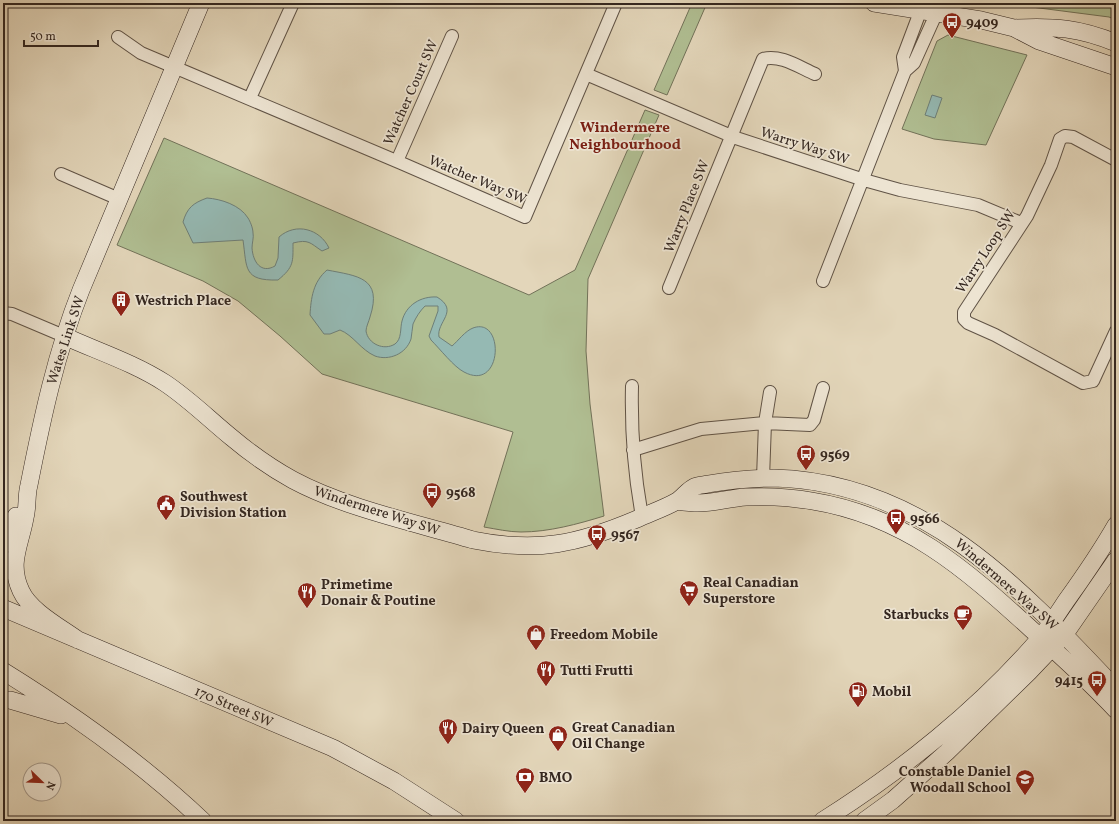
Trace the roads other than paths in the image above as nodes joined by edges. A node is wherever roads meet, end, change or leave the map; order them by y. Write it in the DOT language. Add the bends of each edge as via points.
graph roads {
  1 [pos="201,3"];
  2 [pos="292,3"];
  3 [pos="616,3"];
  4 [pos="874,3"];
  5 [pos="921,7"];
  6 [pos="939,8"];
  7 [pos="1014,28"];
  8 [pos="452,36"];
  9 [pos="118,37"];
  10 [pos="1116,43"];
  11 [pos="175,67"];
  12 [pos="1116,67"];
  13 [pos="905,71"];
  14 [pos="586,74"];
  15 [pos="815,74"];
  16 [pos="250,98"];
  17 [pos="731,136"];
  18 [pos="1116,160"];
  19 [pos="397,161"];
  20 [pos="61,174"];
  21 [pos="864,180"];
  22 [pos="120,199"];
  23 [pos="1021,223"];
  24 [pos="824,281"];
  25 [pos="669,288"];
  26 [pos="3,313"];
  27 [pos="1116,331"];
  28 [pos="64,336"];
  29 [pos="632,386"];
  30 [pos="823,388"];
  31 [pos="770,392"];
  32 [pos="765,423"];
  33 [pos="633,450"];
  34 [pos="763,478"];
  35 [pos="28,486"];
  36 [pos="677,501"];
  37 [pos="642,516"];
  38 [pos="1116,525"];
  39 [pos="3,545"];
  40 [pos="1116,560"];
  41 [pos="3,608"];
  42 [pos="1051,622"];
  43 [pos="1065,634"];
  44 [pos="78,640"];
  45 [pos="1046,643"];
  46 [pos="3,671"];
  47 [pos="1116,688"];
  48 [pos="3,700"];
  49 [pos="1116,710"];
  50 [pos="76,719"];
  51 [pos="204,821"];
  52 [pos="456,821"];
  53 [pos="822,821"];
  54 [pos="864,821"];
  1 -- 11 [label="street, Wates Link SW"];
  2 -- 16 [label="street"];
  3 -- 14 [label="street, Watcher Way SW"];
  4 -- 5 [label="street"];
  5 -- 6 [label="street"];
  5 -- 13 [label="street" via="903,56"];
  6 -- 7 [label="street"];
  6 -- 13 [label="street" via="914,63"];
  7 -- 10 [label="street" via="1056,27 1088,33"];
  7 -- 12 [label="street" via="1039,41"];
  8 -- 19 [label="street, Watcher Court SW"];
  9 -- 11 [label="street" via="136,50"];
  11 -- 16 [label="street, Watcher Way SW"];
  11 -- 22 [label="street, Wates Link SW"];
  13 -- 21 [label="street"];
  14 -- 17 [label="street, Warry Way SW"];
  14 -- 19 [label="street, Watcher Way SW" via="525,218"];
  15 -- 17 [label="street, Warry Place SW" via="778,58 771,56 763,59"];
  16 -- 19 [label="street, Watcher Way SW"];
  17 -- 21 [label="street, Warry Way SW"];
  17 -- 25 [label="street, Warry Place SW"];
  18 -- 23 [label="street, Warry Loop SW" via="1073,137 1065,136 1060,139 1051,165 1027,216"];
  20 -- 22 [label="street"];
  21 -- 23 [label="street, Warry Way SW" via="900,190 978,205"];
  21 -- 24 [label="street"];
  22 -- 28 [label="street, Wates Link SW"];
  23 -- 27 [label="street, Warry Loop SW" via="1001,257 967,304 964,319 1083,383 1093,381"];
  26 -- 28 [label="street" via="12,314"];
  28 -- 35 [label="street, Wates Link SW"];
  28 -- 37 [label="street, Windermere Way SW" via="164,383 192,402 259,460 310,489 349,503 473,540 518,547 562,544 608,531"];
  29 -- 33 [label="street"];
  30 -- 32 [label="street" via="814,420 810,425"];
  31 -- 32 [label="street"];
  32 -- 33 [label="street" via="701,429"];
  32 -- 34 [label="street"];
  33 -- 37 [label="street"];
  34 -- 36 [label="street, Windermere Way SW" via="732,479 694,487"];
  34 -- 42 [label="street, Windermere Way SW" via="797,479 839,486 879,499 918,516 971,549"];
  35 -- 39 [label="street"];
  35 -- 44 [label="street" via="25,518 16,548 16,578 21,592 30,605"];
  36 -- 37 [label="street, Windermere Way SW"];
  36 -- 45 [label="street, Windermere Way SW" via="698,503 772,496 812,501 863,514 901,530 942,554 981,584"];
  38 -- 42 [label="street"];
  40 -- 43 [label="street"];
  41 -- 44 [label="street, 170 Street SW"];
  42 -- 43 [label="street, Windermere Way SW"];
  42 -- 45 [label="street"];
  43 -- 45 [label="street"];
  43 -- 47 [label="street, Windermere Way SW"];
  44 -- 52 [label="street, 170 Street SW" via="333,748 394,780"];
  45 -- 49 [label="street, Windermere Way SW" via="1091,683"];
  45 -- 53 [label="street" via="992,687 906,764"];
  45 -- 54 [label="street" via="947,752 893,800"];
  46 -- 50 [label="street"];
  48 -- 50 [label="street"];
  50 -- 51 [label="street" via="174,793"];
}
